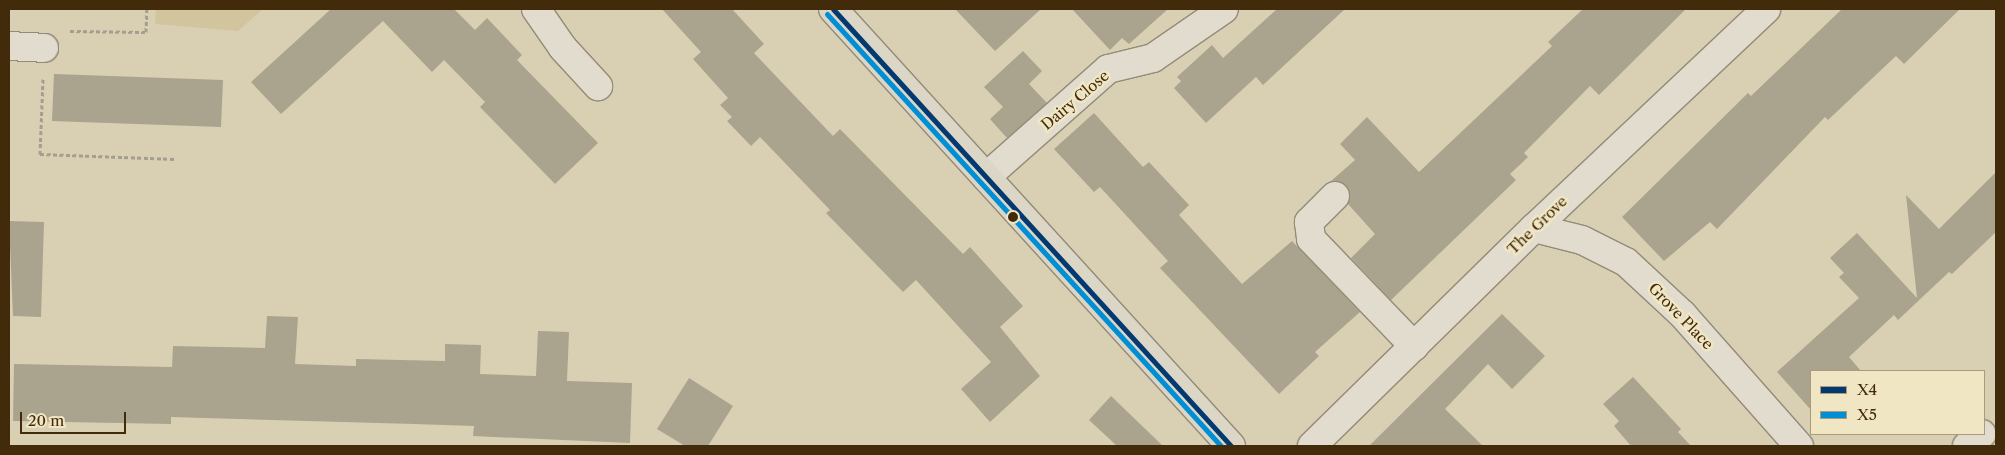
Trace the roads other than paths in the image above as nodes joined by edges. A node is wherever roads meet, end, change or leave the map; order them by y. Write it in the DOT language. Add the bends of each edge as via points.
graph roads {
  1 [pos="536,9"];
  2 [pos="833,9"];
  3 [pos="1224,9"];
  4 [pos="1766,9"];
  5 [pos="9,46"];
  6 [pos="44,48"];
  7 [pos="598,86"];
  8 [pos="986,177"];
  9 [pos="1335,196"];
  10 [pos="1534,228"];
  11 [pos="1414,346"];
  12 [pos="1996,421"];
  13 [pos="1985,431"];
  14 [pos="1981,435"];
  15 [pos="1230,446"];
  16 [pos="1312,446"];
  17 [pos="1799,446"];
  18 [pos="1967,446"];
  1 -- 7 [label="street" via="564,48"];
  2 -- 8 [label="main road"];
  3 -- 8 [label="street, Dairy Close" via="1153,58 1108,69"];
  4 -- 10 [label="street, The Grove"];
  5 -- 6 [label="street"];
  8 -- 15 [label="main road"];
  9 -- 11 [label="street" via="1309,222 1311,239"];
  10 -- 11 [label="street, The Grove"];
  10 -- 17 [label="street, Grove Place" via="1582,240 1626,262 1683,315"];
  11 -- 16 [label="street, The Grove"];
  12 -- 13 [label="street"];
  14 -- 18 [label="street"];
}
